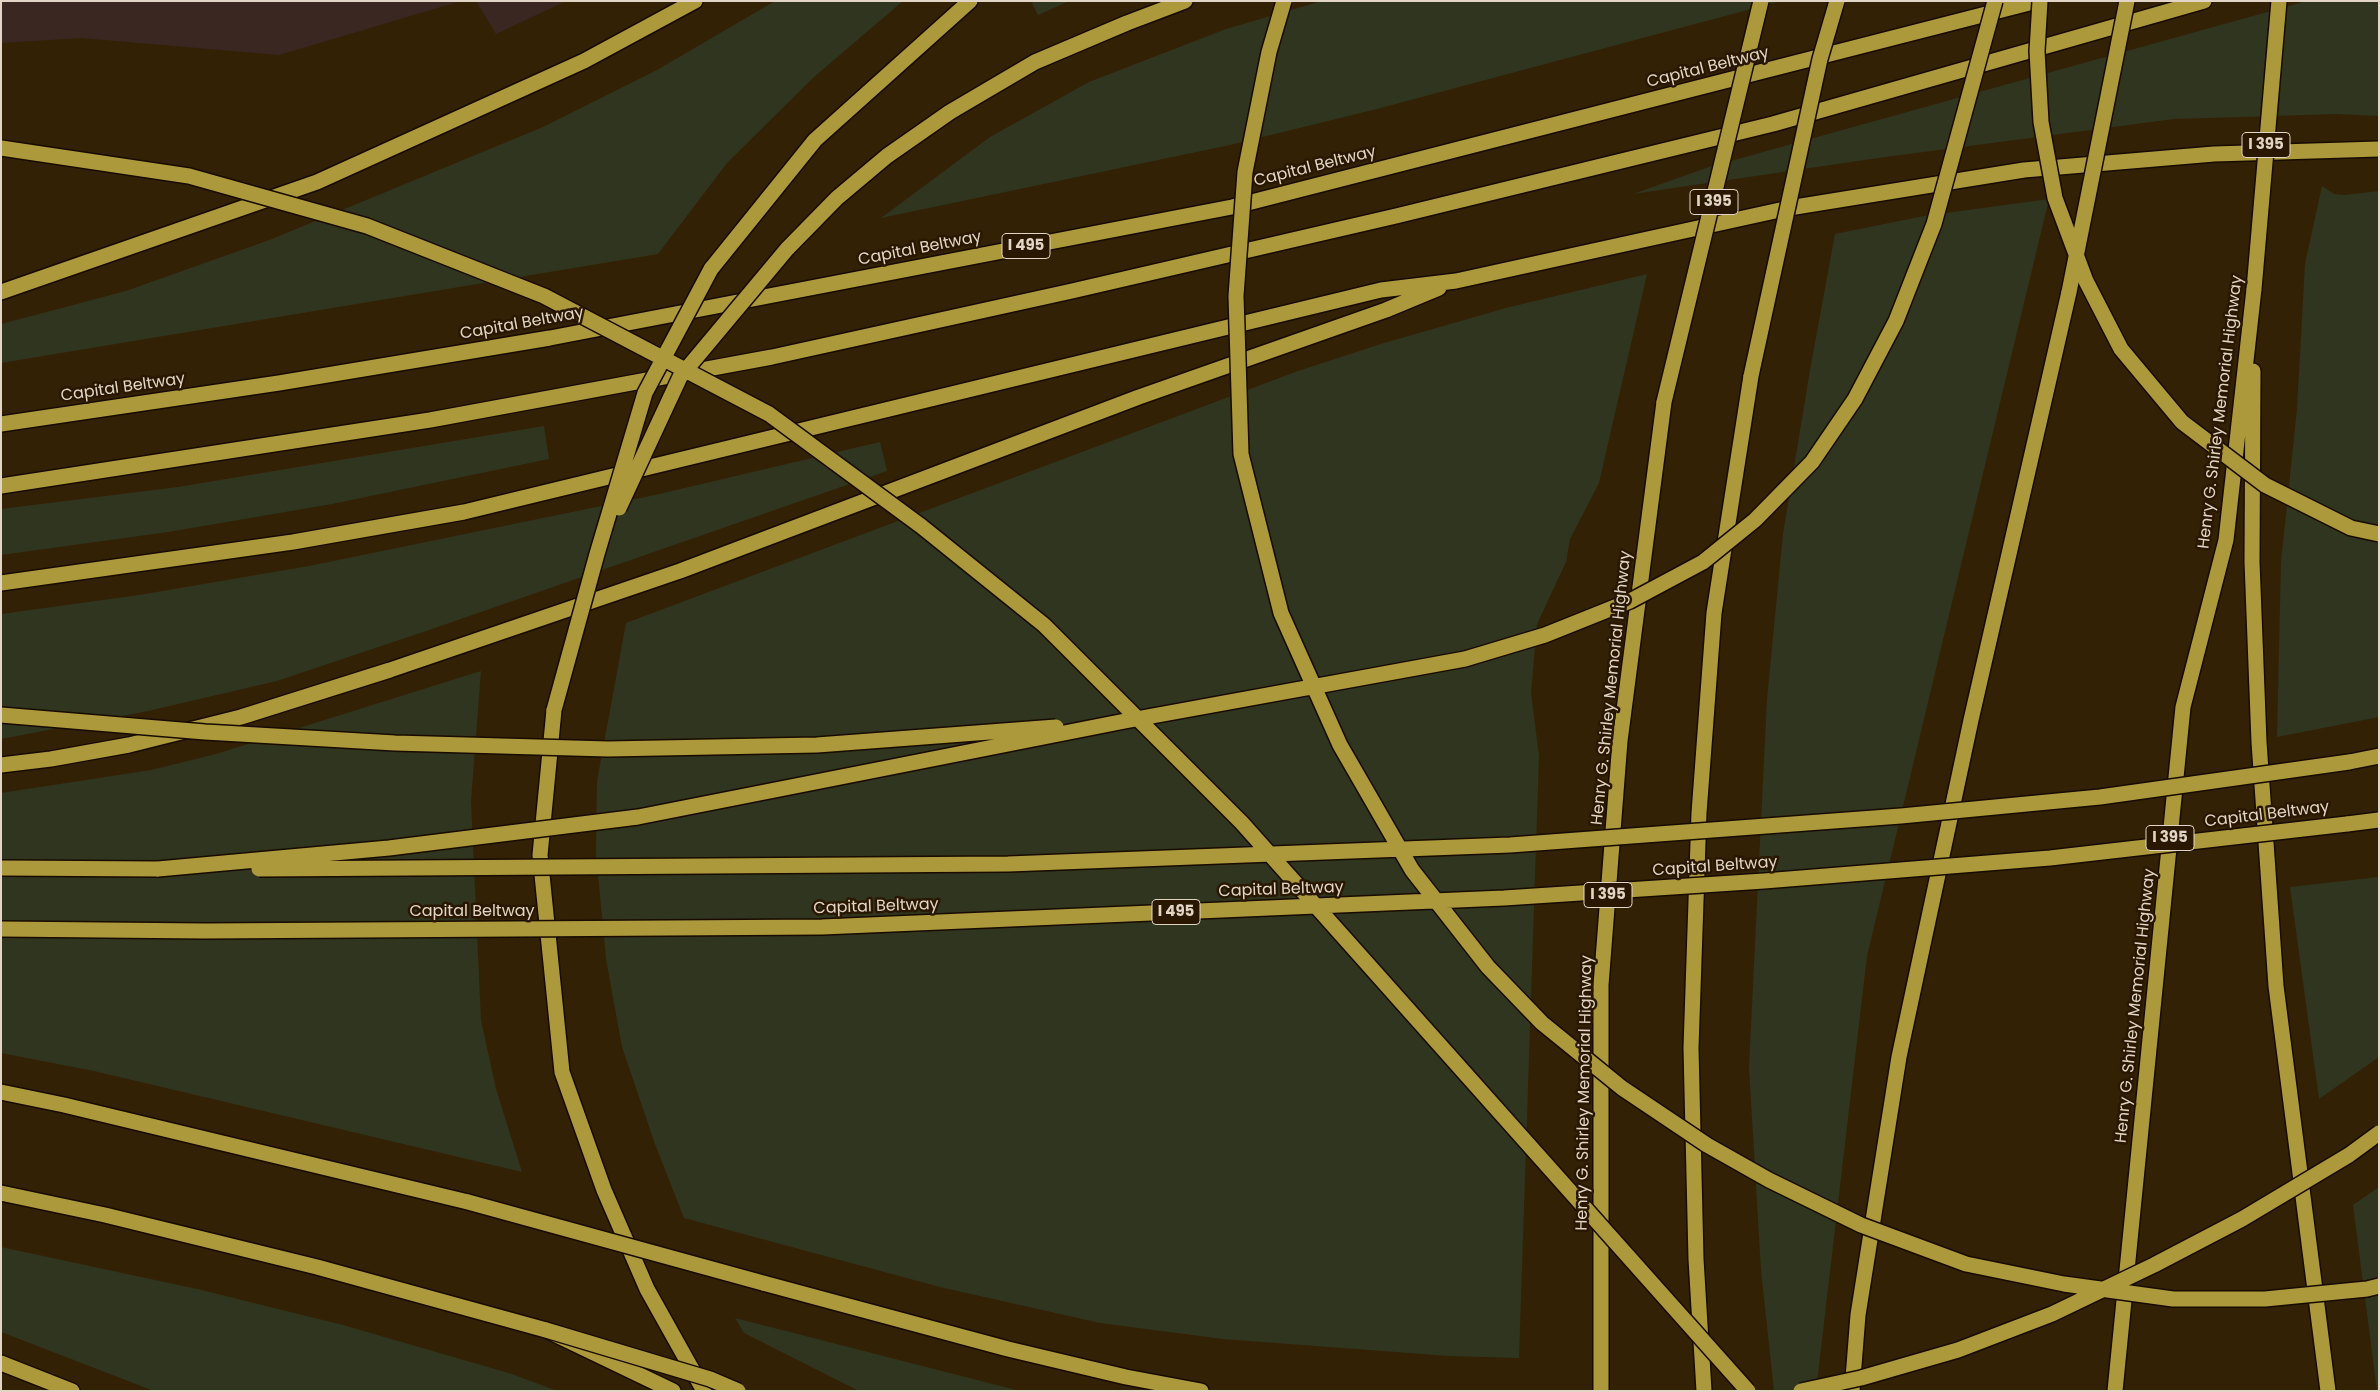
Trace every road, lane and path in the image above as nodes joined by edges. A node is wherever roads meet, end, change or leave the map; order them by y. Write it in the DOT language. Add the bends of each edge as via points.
graph roads {
  1 [pos="695,1"];
  2 [pos="970,1"];
  3 [pos="1185,1"];
  4 [pos="1284,1"];
  5 [pos="1761,1"];
  6 [pos="1837,1"];
  7 [pos="1995,1"];
  8 [pos="2038,1"];
  9 [pos="2127,1"];
  10 [pos="2204,1"];
  11 [pos="2279,1"];
  12 [pos="1,148"];
  13 [pos="2379,149"];
  14 [pos="1456,281"];
  15 [pos="2254,289"];
  16 [pos="1,292"];
  17 [pos="1,424"];
  18 [pos="1,486"];
  19 [pos="2379,534"];
  20 [pos="597,554"];
  21 [pos="1,583"];
  22 [pos="1,715"];
  23 [pos="1125,721"];
  24 [pos="2379,756"];
  25 [pos="1,764"];
  26 [pos="2379,820"];
  27 [pos="1,868"];
  28 [pos="158,869"];
  29 [pos="1,929"];
  30 [pos="1,1092"];
  31 [pos="2379,1133"];
  32 [pos="1,1193"];
  33 [pos="2379,1286"];
  34 [pos="546,1330"];
  35 [pos="1,1363"];
  36 [pos="72,1391"];
  37 [pos="673,1391"];
  38 [pos="704,1391"];
  39 [pos="738,1391"];
  40 [pos="1201,1391"];
  41 [pos="1601,1391"];
  42 [pos="1704,1391"];
  43 [pos="1748,1391"];
  44 [pos="1801,1391"];
  45 [pos="1852,1391"];
  46 [pos="2116,1391"];
  47 [pos="2328,1391"];
  1 -- 16 [label="highway" via="584,60 317,182"];
  2 -- 20 [label="highway, bridge" via="815,140 711,269 646,393"];
  3 -- 20 [label="highway, bridge" via="1035,62 950,112 887,156 838,198 787,249 680,377"];
  4 -- 33 [label="highway, bridge" via="1245,172 1236,296 1241,454 1282,613 1340,745 1412,870 1488,967 1542,1023 1622,1088 1706,1146 1861,1225 1966,1264 2064,1284 2173,1300 2265,1299"];
  5 -- 41 [label="highway, Henry G. Shirley Memorial Highway / I 395, bridge" via="1664,402 1620,741 1601,985"];
  6 -- 42 [label="highway, bridge" via="1820,59 1751,376 1714,613 1699,813 1691,1048 1696,1259"];
  7 -- 23 [label="highway, bridge" via="1934,224 1896,321 1855,399 1812,462 1755,520 1703,562 1630,601 1545,635 1465,660"];
  8 -- 17 [label="highway, Capital Beltway / I 495" via="1232,207 550,338"];
  8 -- 19 [label="highway, bridge" via="2041,122 2055,198 2086,281 2121,349 2182,422 2265,485 2351,528"];
  9 -- 45 [label="highway, bridge" via="2069,292 1899,1056 1858,1315"];
  10 -- 18 [label="highway" via="1773,124 1062,294 772,357 440,418"];
  11 -- 15 [label="highway, Henry G. Shirley Memorial Highway / I 395, bridge"];
  12 -- 43 [label="highway, bridge" via="189,176 367,226 544,296 769,414 921,526 1044,625 1242,823"];
  13 -- 14 [label="highway" via="2214,154 2024,170 1789,208"];
  14 -- 21 [label="highway" via="1381,290 464,512 293,542"];
  14 -- 25 [label="highway" via="1386,310 1130,401 680,571 390,670 241,717 138,743 51,759"];
  15 -- 46 [label="highway, Henry G. Shirley Memorial Highway / I 395" via="2226,540 2183,707"];
  15 -- 47 [label="highway" via="2252,562 2260,752 2276,986"];
  20 -- 38 [label="highway, bridge" via="554,710 540,854 562,1072 604,1190 648,1289"];
  22 -- 23 [label="highway, bridge" via="376,742 608,749 817,745"];
  23 -- 28 [label="highway, bridge" via="638,817 390,848"];
  24 -- 28 [label="highway, bridge" via="2100,797 1901,816 1510,845 1008,864"];
  26 -- 29 [label="highway, Capital Beltway / I 495, bridge" via="2040,859 1504,898 822,928"];
  27 -- 28 [label="highway"];
  30 -- 40 [label="highway, bridge" via="64,1104 468,1202 1008,1349"];
  31 -- 44 [label="highway, bridge" via="2349,1156 2242,1219 2052,1314 1958,1350 1861,1378"];
  32 -- 34 [label="highway" via="317,1267"];
  34 -- 37 [label="highway, bridge"];
  34 -- 39 [label="highway, bridge" via="710,1379"];
  35 -- 36 [label="highway"];
}
